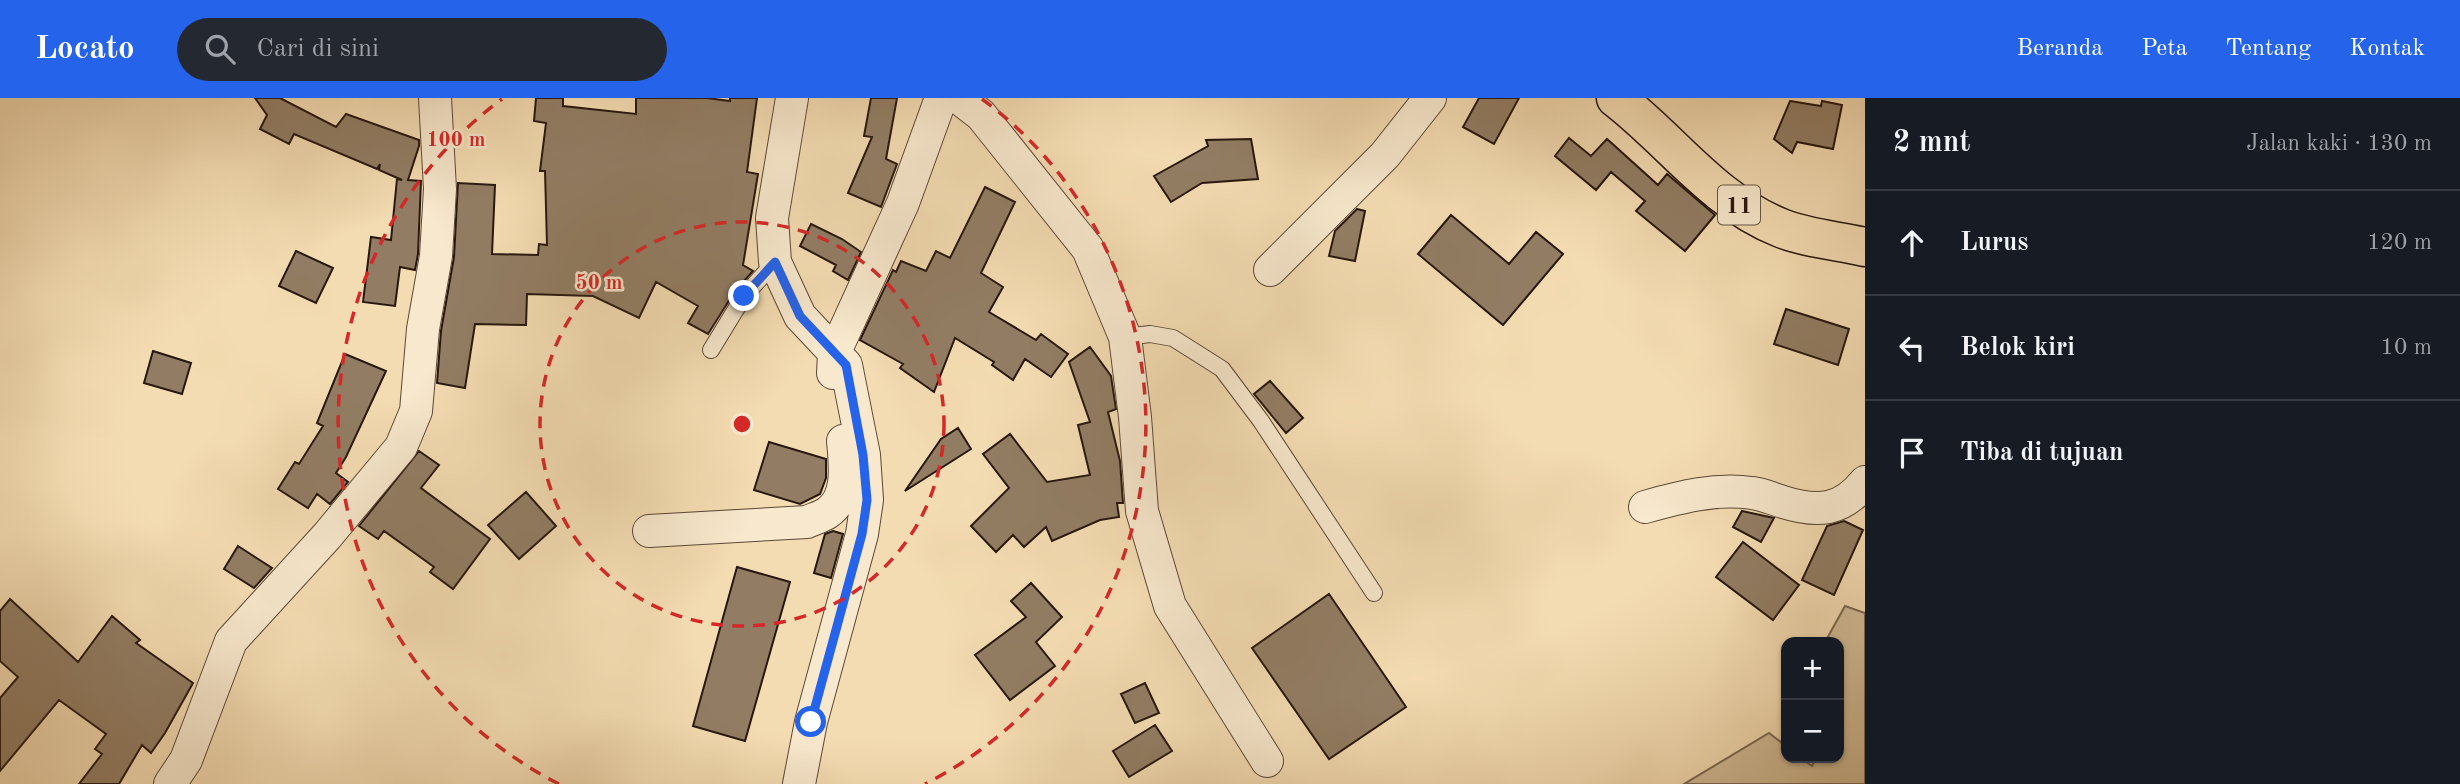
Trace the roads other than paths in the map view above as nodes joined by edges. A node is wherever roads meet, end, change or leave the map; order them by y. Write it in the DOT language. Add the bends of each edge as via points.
graph roads {
  1 [pos="435,98"];
  2 [pos="792,98"];
  3 [pos="941,98"];
  4 [pos="959,98"];
  5 [pos="1430,98"];
  6 [pos="1616,98"];
  7 [pos="1865,247"];
  8 [pos="775,262"];
  9 [pos="1270,270"];
  10 [pos="1125,337"];
  11 [pos="711,350"];
  12 [pos="835,354"];
  13 [pos="1865,482"];
  14 [pos="1645,507"];
  15 [pos="649,531"];
  16 [pos="1374,593"];
  17 [pos="1267,761"];
  18 [pos="170,784"];
  19 [pos="799,784"];
  1 -- 18 [label="street" via="440,189 437,243 415,411 401,447 231,641 186,760"];
  2 -- 8 [label="street" via="772,218"];
  3 -- 12 [label="street" via="903,203"];
  4 -- 10 [label="street" via="981,115 1088,249"];
  5 -- 9 [label="street" via="1385,155"];
  6 -- 7 [label="highway, 11" via="1728,199 1781,228"];
  8 -- 11 [label="lane" via="744,296"];
  8 -- 12 [label="street" via="800,316"];
  10 -- 16 [label="lane" via="1150,334 1173,338 1222,369"];
  10 -- 17 [label="street" via="1142,511 1170,606"];
  12 -- 15 [label="street" via="832,397 845,470 842,495 829,512 807,522"];
  12 -- 19 [label="street" via="846,365 867,500"];
  13 -- 14 [label="street" via="1839,506 1823,509 1754,493 1727,492 1686,495"];
}
